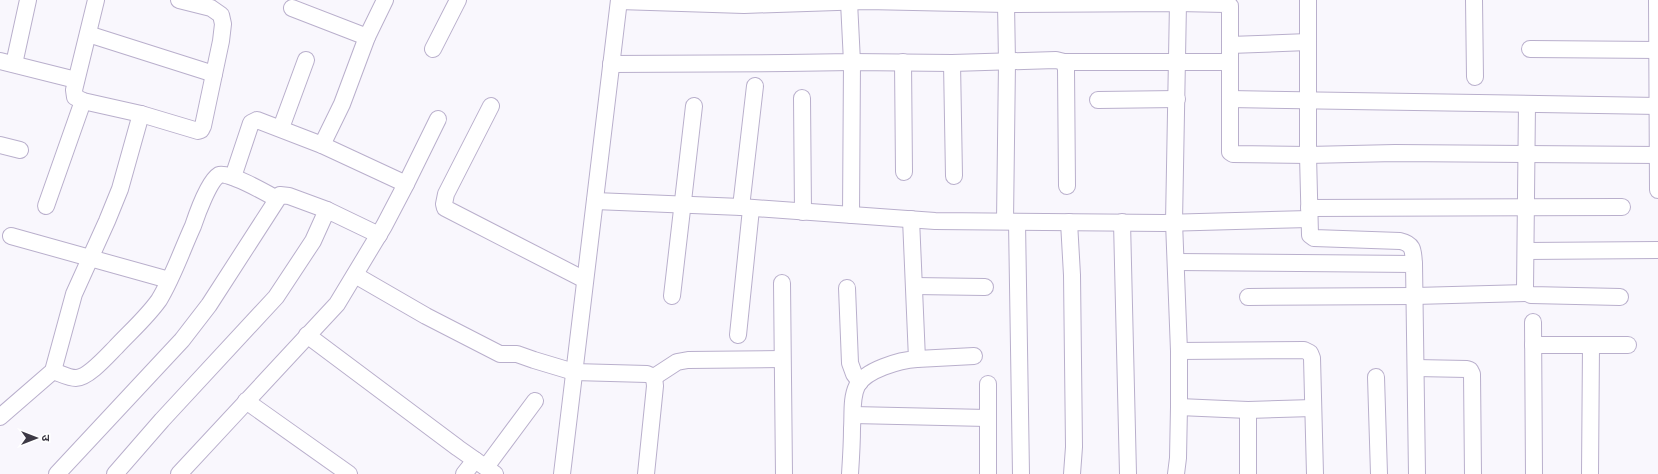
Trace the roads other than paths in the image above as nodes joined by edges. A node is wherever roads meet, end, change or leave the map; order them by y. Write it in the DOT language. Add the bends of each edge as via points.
graph roads {
  1 [pos="28,0"];
  2 [pos="96,0"];
  3 [pos="179,0"];
  4 [pos="384,0"];
  5 [pos="458,0"];
  6 [pos="619,0"];
  7 [pos="1308,0"];
  8 [pos="1474,0"];
  9 [pos="1657,0"];
  10 [pos="849,2"];
  11 [pos="1230,2"];
  12 [pos="1178,3"];
  13 [pos="1006,4"];
  14 [pos="292,8"];
  15 [pos="88,34"];
  16 [pos="367,37"];
  17 [pos="1308,42"];
  18 [pos="1230,45"];
  19 [pos="433,49"];
  20 [pos="1530,49"];
  21 [pos="1658,50"];
  22 [pos="306,60"];
  23 [pos="852,62"];
  24 [pos="903,62"];
  25 [pos="952,62"];
  26 [pos="1007,62"];
  27 [pos="1064,62"];
  28 [pos="1178,62"];
  29 [pos="1230,62"];
  30 [pos="7,63"];
  31 [pos="611,64"];
  32 [pos="214,74"];
  33 [pos="1475,77"];
  34 [pos="76,80"];
  35 [pos="755,86"];
  36 [pos="802,98"];
  37 [pos="1177,99"];
  38 [pos="1230,99"];
  39 [pos="1098,100"];
  40 [pos="1308,100"];
  41 [pos="82,101"];
  42 [pos="1527,104"];
  43 [pos="492,106"];
  44 [pos="694,106"];
  45 [pos="1658,106"];
  46 [pos="141,114"];
  47 [pos="438,119"];
  48 [pos="281,128"];
  49 [pos="0,145"];
  50 [pos="322,145"];
  51 [pos="20,150"];
  52 [pos="1526,154"];
  53 [pos="1308,155"];
  54 [pos="1658,155"];
  55 [pos="904,172"];
  56 [pos="954,176"];
  57 [pos="233,177"];
  58 [pos="406,184"];
  59 [pos="1067,186"];
  60 [pos="1658,190"];
  61 [pos="277,199"];
  62 [pos="595,201"];
  63 [pos="683,204"];
  64 [pos="46,206"];
  65 [pos="1526,206"];
  66 [pos="1622,207"];
  67 [pos="746,208"];
  68 [pos="328,210"];
  69 [pos="803,212"];
  70 [pos="1309,214"];
  71 [pos="851,215"];
  72 [pos="911,219"];
  73 [pos="1011,221"];
  74 [pos="1069,222"];
  75 [pos="1122,222"];
  76 [pos="1174,222"];
  77 [pos="378,235"];
  78 [pos="11,236"];
  79 [pos="1658,250"];
  80 [pos="1526,251"];
  81 [pos="89,259"];
  82 [pos="1177,262"];
  83 [pos="1414,264"];
  84 [pos="356,275"];
  85 [pos="169,280"];
  86 [pos="585,280"];
  87 [pos="782,283"];
  88 [pos="914,286"];
  89 [pos="985,287"];
  90 [pos="847,288"];
  91 [pos="1527,293"];
  92 [pos="672,296"];
  93 [pos="1415,296"];
  94 [pos="1248,297"];
  95 [pos="1620,297"];
  96 [pos="1533,322"];
  97 [pos="738,334"];
  98 [pos="307,335"];
  99 [pos="1533,345"];
  100 [pos="1591,345"];
  101 [pos="1628,345"];
  102 [pos="1179,350"];
  103 [pos="974,356"];
  104 [pos="782,359"];
  105 [pos="917,360"];
  106 [pos="1416,368"];
  107 [pos="53,371"];
  108 [pos="574,372"];
  109 [pos="654,377"];
  110 [pos="1376,377"];
  111 [pos="860,382"];
  112 [pos="988,384"];
  113 [pos="246,401"];
  114 [pos="535,401"];
  115 [pos="1179,407"];
  116 [pos="1314,408"];
  117 [pos="1248,410"];
  118 [pos="853,415"];
  119 [pos="0,416"];
  120 [pos="987,418"];
  121 [pos="486,467"];
  122 [pos="57,474"];
  123 [pos="115,474"];
  124 [pos="179,474"];
  125 [pos="349,474"];
  126 [pos="464,474"];
  127 [pos="562,474"];
  128 [pos="646,474"];
  129 [pos="784,474"];
  130 [pos="850,474"];
  131 [pos="988,474"];
  132 [pos="1021,474"];
  133 [pos="1072,474"];
  134 [pos="1128,474"];
  135 [pos="1176,474"];
  136 [pos="1248,474"];
  137 [pos="1315,474"];
  138 [pos="1379,474"];
  139 [pos="1417,474"];
  140 [pos="1473,474"];
  141 [pos="1534,474"];
  142 [pos="1590,474"];
  1 -- 30 [label="street"];
  2 -- 15 [label="street"];
  3 -- 32 [label="street" via="211,8 221,15 223,30"];
  4 -- 16 [label="street"];
  5 -- 19 [label="street"];
  6 -- 10 [label="street" via="744,5"];
  6 -- 31 [label="street"];
  7 -- 17 [label="street"];
  8 -- 33 [label="street"];
  9 -- 21 [label="street"];
  10 -- 13 [label="street"];
  10 -- 23 [label="street"];
  11 -- 12 [label="street"];
  11 -- 18 [label="street"];
  12 -- 13 [label="street"];
  12 -- 28 [label="street"];
  13 -- 26 [label="street"];
  14 -- 16 [label="street"];
  15 -- 32 [label="street"];
  15 -- 34 [label="street"];
  16 -- 50 [label="street" via="342,104"];
  17 -- 18 [label="street"];
  17 -- 40 [label="street"];
  18 -- 29 [label="street"];
  20 -- 21 [label="street"];
  21 -- 45 [label="street"];
  22 -- 48 [label="street"];
  23 -- 24 [label="street"];
  23 -- 31 [label="street"];
  23 -- 71 [label="street"];
  24 -- 25 [label="street"];
  24 -- 55 [label="street"];
  25 -- 26 [label="street"];
  25 -- 56 [label="street"];
  26 -- 27 [label="street"];
  26 -- 73 [label="street"];
  27 -- 28 [label="street"];
  27 -- 59 [label="street"];
  28 -- 29 [label="street"];
  28 -- 37 [label="street"];
  29 -- 38 [label="street"];
  30 -- 34 [label="street"];
  31 -- 62 [label="street"];
  32 -- 46 [label="street" via="201,130 196,131"];
  34 -- 41 [label="street" via="74,95"];
  35 -- 67 [label="street"];
  36 -- 69 [label="street"];
  37 -- 39 [label="street"];
  37 -- 76 [label="street"];
  38 -- 40 [label="street"];
  38 -- 53 [label="street" via="1232,153"];
  40 -- 42 [label="street"];
  40 -- 53 [label="street"];
  41 -- 46 [label="street"];
  41 -- 64 [label="street"];
  42 -- 45 [label="street"];
  42 -- 52 [label="street"];
  43 -- 86 [label="street" via="446,194 445,208"];
  44 -- 63 [label="street"];
  45 -- 54 [label="street"];
  46 -- 81 [label="street" via="120,189"];
  47 -- 58 [label="street"];
  48 -- 50 [label="street"];
  48 -- 57 [label="street" via="257,120 251,123"];
  49 -- 51 [label="street"];
  50 -- 58 [label="street"];
  52 -- 53 [label="street"];
  52 -- 54 [label="street"];
  52 -- 65 [label="street"];
  53 -- 70 [label="street"];
  54 -- 60 [label="street"];
  57 -- 61 [label="street"];
  57 -- 85 [label="street" via="218,175 212,183"];
  58 -- 77 [label="street"];
  61 -- 68 [label="street" via="280,195 289,196"];
  61 -- 122 [label="street" via="209,305 182,340"];
  62 -- 63 [label="street"];
  62 -- 86 [label="street"];
  63 -- 67 [label="street"];
  63 -- 92 [label="street"];
  65 -- 66 [label="street"];
  65 -- 70 [label="street"];
  65 -- 80 [label="street"];
  67 -- 69 [label="street"];
  67 -- 97 [label="street"];
  68 -- 77 [label="street"];
  68 -- 123 [label="street" via="313,241 276,297"];
  69 -- 71 [label="street"];
  70 -- 76 [label="street"];
  70 -- 83 [label="street" via="1310,234 1314,238 1406,242 1413,250"];
  71 -- 72 [label="street"];
  72 -- 73 [label="street"];
  72 -- 88 [label="street"];
  73 -- 74 [label="street"];
  73 -- 132 [label="street"];
  74 -- 75 [label="street"];
  74 -- 133 [label="street" via="1072,275"];
  75 -- 76 [label="street"];
  75 -- 134 [label="street"];
  76 -- 82 [label="street"];
  77 -- 84 [label="street"];
  78 -- 81 [label="street"];
  79 -- 80 [label="street"];
  80 -- 91 [label="street"];
  81 -- 85 [label="street"];
  81 -- 107 [label="street" via="74,294"];
  82 -- 83 [label="street"];
  82 -- 102 [label="street"];
  83 -- 93 [label="street"];
  84 -- 98 [label="street" via="337,304"];
  84 -- 108 [label="street" via="426,316 500,354 517,354"];
  85 -- 107 [label="street" via="151,310 90,371 76,378"];
  86 -- 108 [label="street"];
  87 -- 104 [label="street"];
  88 -- 89 [label="street"];
  88 -- 105 [label="street"];
  90 -- 111 [label="street" via="850,363"];
  91 -- 93 [label="street"];
  91 -- 95 [label="street"];
  93 -- 94 [label="street"];
  93 -- 106 [label="street"];
  96 -- 99 [label="street"];
  98 -- 113 [label="street"];
  98 -- 121 [label="street"];
  99 -- 100 [label="street"];
  99 -- 141 [label="street"];
  100 -- 101 [label="street"];
  100 -- 142 [label="street"];
  102 -- 115 [label="street"];
  102 -- 116 [label="street" via="1307,351 1312,358"];
  103 -- 105 [label="street"];
  104 -- 109 [label="street" via="688,360 677,362"];
  104 -- 129 [label="street"];
  105 -- 111 [label="street" via="894,362 868,374"];
  106 -- 139 [label="street"];
  106 -- 140 [label="street" via="1470,370"];
  107 -- 119 [label="street"];
  108 -- 109 [label="street" via="647,374"];
  108 -- 127 [label="street"];
  109 -- 128 [label="street"];
  110 -- 138 [label="street"];
  111 -- 118 [label="street" via="855,391"];
  112 -- 120 [label="street"];
  113 -- 124 [label="street"];
  113 -- 125 [label="street"];
  114 -- 121 [label="street"];
  115 -- 117 [label="street"];
  115 -- 135 [label="street"];
  116 -- 117 [label="street"];
  116 -- 137 [label="street"];
  117 -- 136 [label="street"];
  118 -- 120 [label="street"];
  118 -- 130 [label="street"];
  120 -- 131 [label="street"];
  121 -- 126 [label="street"];
}
